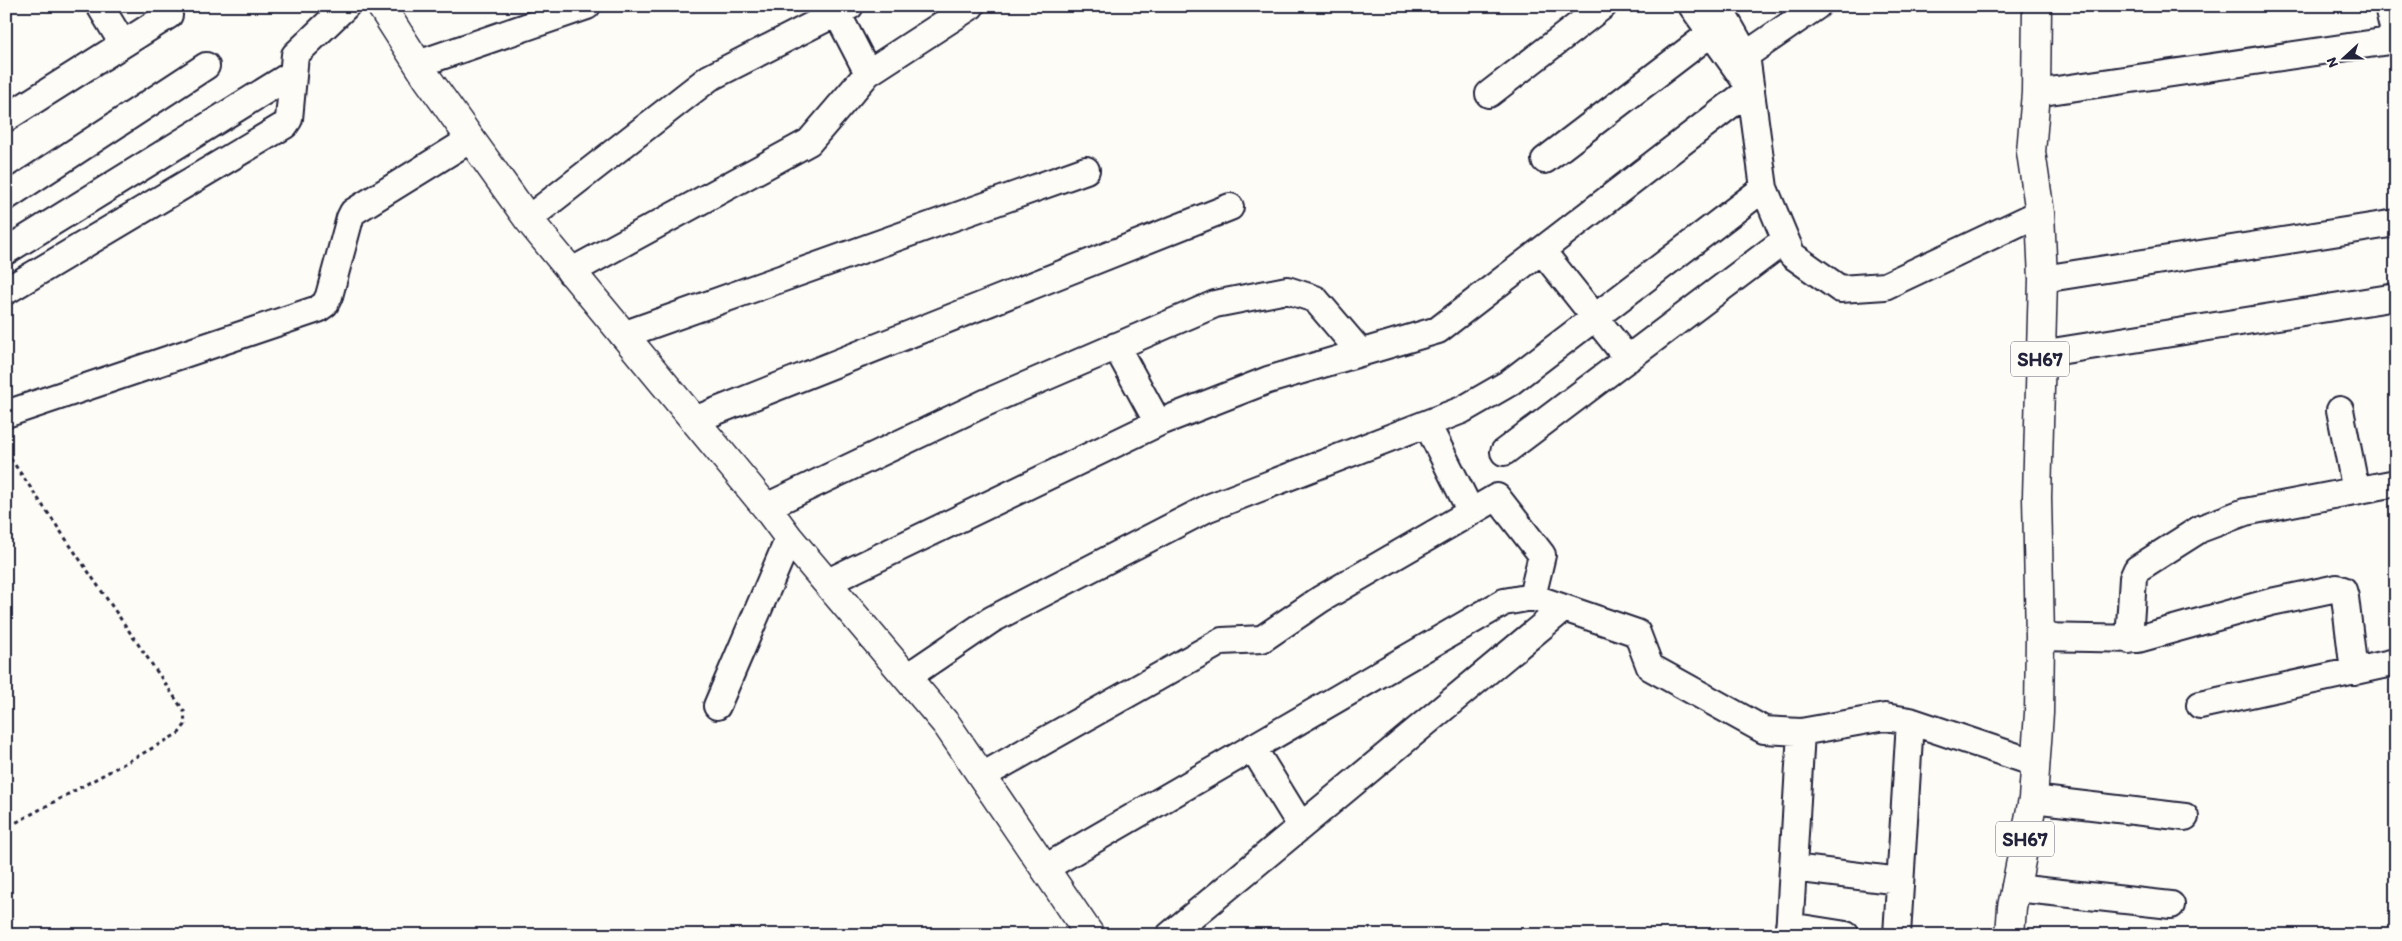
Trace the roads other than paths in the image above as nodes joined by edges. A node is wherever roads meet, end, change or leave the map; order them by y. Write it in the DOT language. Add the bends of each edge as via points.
graph roads {
  1 [pos="100,6"];
  2 [pos="346,6"];
  3 [pos="381,6"];
  4 [pos="587,6"];
  5 [pos="972,6"];
  6 [pos="1603,6"];
  7 [pos="1692,6"];
  8 [pos="1718,6"];
  9 [pos="1817,6"];
  10 [pos="2037,6"];
  11 [pos="2388,6"];
  12 [pos="844,10"];
  13 [pos="169,15"];
  14 [pos="1711,33"];
  15 [pos="2396,41"];
  16 [pos="123,44"];
  17 [pos="1746,55"];
  18 [pos="418,64"];
  19 [pos="206,66"];
  20 [pos="868,73"];
  21 [pos="292,74"];
  22 [pos="1751,89"];
  23 [pos="2036,93"];
  24 [pos="1489,94"];
  25 [pos="6,118"];
  26 [pos="471,139"];
  27 [pos="1545,160"];
  28 [pos="1086,170"];
  29 [pos="1764,188"];
  30 [pos="6,197"];
  31 [pos="1230,207"];
  32 [pos="2040,213"];
  33 [pos="528,219"];
  34 [pos="2396,223"];
  35 [pos="1785,240"];
  36 [pos="6,251"];
  37 [pos="1542,251"];
  38 [pos="570,272"];
  39 [pos="2042,279"];
  40 [pos="6,290"];
  41 [pos="2396,297"];
  42 [pos="1595,318"];
  43 [pos="623,335"];
  44 [pos="1116,346"];
  45 [pos="1361,353"];
  46 [pos="2040,354"];
  47 [pos="1628,359"];
  48 [pos="2340,410"];
  49 [pos="6,414"];
  50 [pos="694,420"];
  51 [pos="1158,423"];
  52 [pos="1427,424"];
  53 [pos="1504,452"];
  54 [pos="2396,483"];
  55 [pos="2356,491"];
  56 [pos="766,507"];
  57 [pos="1471,512"];
  58 [pos="789,538"];
  59 [pos="828,582"];
  60 [pos="1532,596"];
  61 [pos="1564,608"];
  62 [pos="2040,636"];
  63 [pos="2128,640"];
  64 [pos="2396,662"];
  65 [pos="2354,672"];
  66 [pos="907,677"];
  67 [pos="2200,704"];
  68 [pos="717,706"];
  69 [pos="1910,721"];
  70 [pos="1801,732"];
  71 [pos="1253,748"];
  72 [pos="2035,753"];
  73 [pos="982,776"];
  74 [pos="2033,799"];
  75 [pos="2185,817"];
  76 [pos="1301,826"];
  77 [pos="1045,868"];
  78 [pos="1793,868"];
  79 [pos="1900,881"];
  80 [pos="2016,888"];
  81 [pos="2171,905"];
  82 [pos="1789,930"];
  83 [pos="1090,935"];
  84 [pos="1170,935"];
  85 [pos="1846,935"];
  86 [pos="1896,935"];
  87 [pos="2010,935"];
  1 -- 16 [label="street"];
  2 -- 21 [label="street" via="297,52"];
  3 -- 18 [label="main road"];
  4 -- 18 [label="street"];
  5 -- 20 [label="street"];
  6 -- 24 [label="street"];
  7 -- 14 [label="street"];
  8 -- 17 [label="street"];
  9 -- 17 [label="street"];
  10 -- 23 [label="main road, SH67"];
  11 -- 15 [label="street"];
  12 -- 20 [label="street"];
  12 -- 33 [label="street" via="710,78"];
  13 -- 16 [label="street"];
  14 -- 22 [label="street"];
  14 -- 27 [label="street"];
  15 -- 23 [label="street"];
  16 -- 25 [label="street"];
  17 -- 22 [label="street"];
  18 -- 26 [label="main road"];
  19 -- 30 [label="street"];
  20 -- 38 [label="street" via="809,142"];
  21 -- 36 [label="street"];
  21 -- 40 [label="street" via="286,125"];
  22 -- 29 [label="street"];
  22 -- 37 [label="street"];
  23 -- 32 [label="main road, SH67" via="2030,152"];
  26 -- 33 [label="main road"];
  26 -- 49 [label="street" via="353,212 329,296 318,309"];
  28 -- 43 [label="street"];
  29 -- 35 [label="street"];
  29 -- 42 [label="street"];
  31 -- 50 [label="street"];
  32 -- 35 [label="street" via="1885,286 1840,289 1792,255"];
  32 -- 39 [label="main road, SH67"];
  33 -- 38 [label="main road"];
  34 -- 39 [label="street"];
  35 -- 47 [label="street"];
  37 -- 42 [label="street"];
  37 -- 45 [label="street" via="1438,330"];
  38 -- 43 [label="main road"];
  39 -- 46 [label="main road, SH67"];
  41 -- 46 [label="street"];
  42 -- 47 [label="street"];
  42 -- 52 [label="street" via="1508,383 1462,410"];
  43 -- 50 [label="main road"];
  44 -- 45 [label="street" via="1215,304 1287,290 1315,299"];
  44 -- 51 [label="street"];
  44 -- 56 [label="street" via="985,403"];
  45 -- 51 [label="street" via="1268,380"];
  46 -- 62 [label="main road, SH67" via="2037,497"];
  47 -- 53 [label="street"];
  48 -- 55 [label="street"];
  50 -- 56 [label="main road"];
  51 -- 59 [label="street"];
  52 -- 57 [label="street"];
  52 -- 66 [label="street" via="1208,508 991,620"];
  54 -- 55 [label="street"];
  55 -- 63 [label="street" via="2237,515 2200,528 2142,564 2133,578"];
  56 -- 58 [label="main road"];
  57 -- 60 [label="street" via="1496,497 1542,555"];
  57 -- 73 [label="street" via="1321,598 1262,639 1222,641"];
  58 -- 59 [label="main road"];
  58 -- 68 [label="street"];
  59 -- 66 [label="main road"];
  60 -- 61 [label="street"];
  60 -- 71 [label="street" via="1504,602"];
  61 -- 70 [label="street" via="1636,634 1650,668 1764,730"];
  61 -- 76 [label="street"];
  62 -- 63 [label="street"];
  62 -- 72 [label="main road, SH67"];
  63 -- 65 [label="street" via="2337,588 2343,590 2345,598"];
  64 -- 65 [label="street"];
  65 -- 67 [label="street"];
  66 -- 73 [label="main road" via="947,725"];
  69 -- 70 [label="street" via="1885,717"];
  69 -- 72 [label="street"];
  69 -- 79 [label="street"];
  70 -- 78 [label="street"];
  71 -- 76 [label="street"];
  71 -- 77 [label="street"];
  72 -- 74 [label="main road, SH67"];
  73 -- 77 [label="main road"];
  74 -- 75 [label="street"];
  74 -- 80 [label="main road, SH67"];
  76 -- 84 [label="street"];
  77 -- 83 [label="main road"];
  78 -- 79 [label="street"];
  78 -- 82 [label="street"];
  79 -- 86 [label="street"];
  80 -- 81 [label="street"];
  80 -- 87 [label="main road, SH67"];
  82 -- 85 [label="street"];
}
